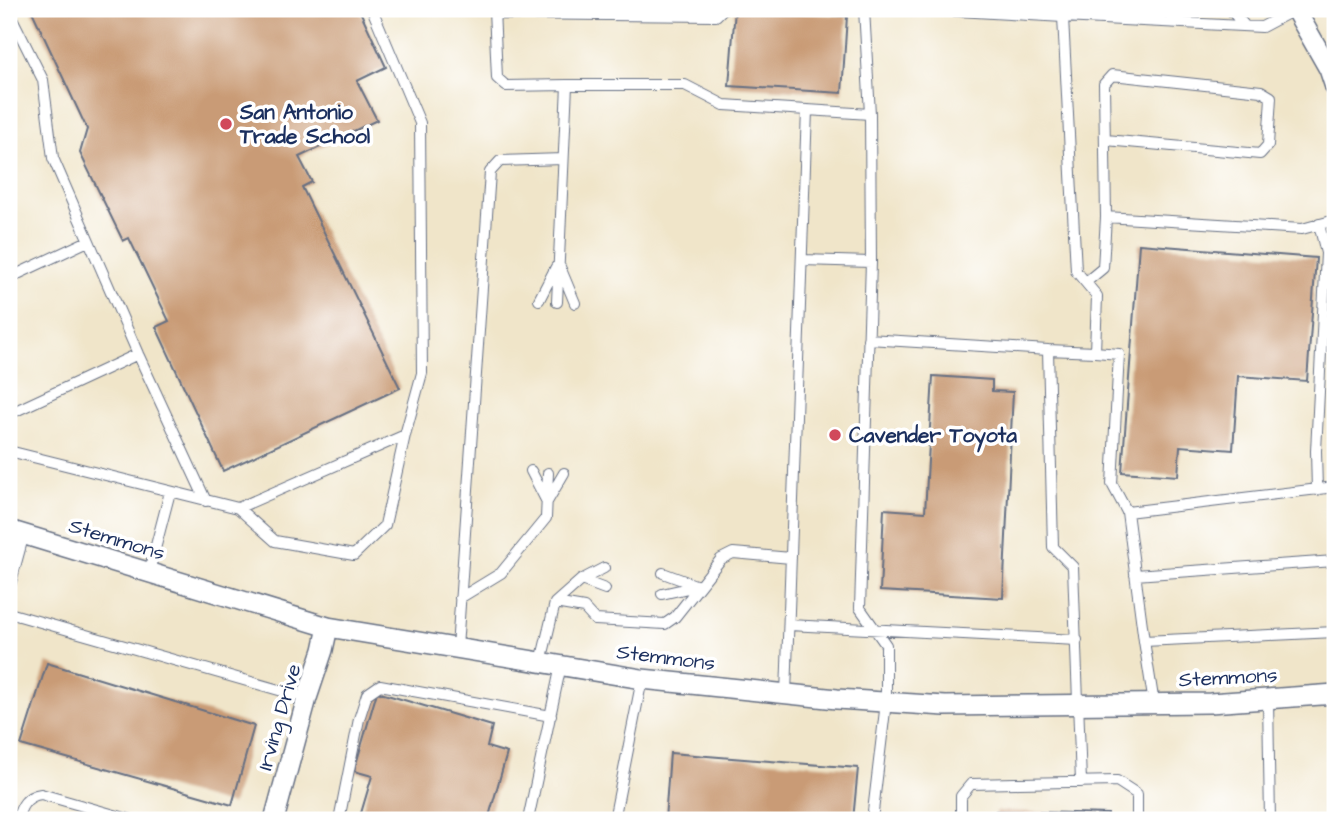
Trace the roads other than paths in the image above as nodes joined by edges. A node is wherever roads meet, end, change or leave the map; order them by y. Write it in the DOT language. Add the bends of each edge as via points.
graph roads {
  1 [pos="372,9"];
  2 [pos="723,9"];
  3 [pos="864,9"];
  4 [pos="923,9"];
  5 [pos="1230,9"];
  6 [pos="1295,9"];
  7 [pos="494,11"];
  8 [pos="9,12"];
  9 [pos="1063,17"];
  10 [pos="1245,26"];
  11 [pos="567,85"];
  12 [pos="1335,87"];
  13 [pos="807,110"];
  14 [pos="870,114"];
  15 [pos="1106,140"];
  16 [pos="563,159"];
  17 [pos="1106,217"];
  18 [pos="1335,220"];
  19 [pos="1319,225"];
  20 [pos="88,241"];
  21 [pos="802,260"];
  22 [pos="871,262"];
  23 [pos="558,263"];
  24 [pos="9,278"];
  25 [pos="1086,282"];
  26 [pos="539,300"];
  27 [pos="557,302"];
  28 [pos="575,303"];
  29 [pos="868,339"];
  30 [pos="1048,350"];
  31 [pos="1095,352"];
  32 [pos="138,354"];
  33 [pos="9,414"];
  34 [pos="405,435"];
  35 [pos="9,451"];
  36 [pos="531,471"];
  37 [pos="548,473"];
  38 [pos="564,473"];
  39 [pos="1335,487"];
  40 [pos="1317,490"];
  41 [pos="170,492"];
  42 [pos="206,501"];
  43 [pos="547,502"];
  44 [pos="237,508"];
  45 [pos="1127,512"];
  46 [pos="17,532"];
  47 [pos="791,558"];
  48 [pos="1335,561"];
  49 [pos="604,568"];
  50 [pos="149,572"];
  51 [pos="663,573"];
  52 [pos="1135,575"];
  53 [pos="581,580"];
  54 [pos="9,586"];
  55 [pos="698,586"];
  56 [pos="605,589"];
  57 [pos="662,594"];
  58 [pos="460,598"];
  59 [pos="555,603"];
  60 [pos="9,613"];
  61 [pos="789,625"];
  62 [pos="328,627"];
  63 [pos="875,630"];
  64 [pos="1335,632"];
  65 [pos="1077,640"];
  66 [pos="1143,641"];
  67 [pos="457,648"];
  68 [pos="541,662"];
  69 [pos="561,665"];
  70 [pos="642,679"];
  71 [pos="786,694"];
  72 [pos="1335,694"];
  73 [pos="307,698"];
  74 [pos="1268,699"];
  75 [pos="886,702"];
  76 [pos="1079,704"];
  77 [pos="1154,704"];
  78 [pos="551,716"];
  79 [pos="1082,782"];
  80 [pos="17,820"];
  81 [pos="132,820"];
  82 [pos="274,820"];
  83 [pos="339,820"];
  84 [pos="528,820"];
  85 [pos="614,820"];
  86 [pos="872,820"];
  87 [pos="961,820"];
  88 [pos="1137,820"];
  89 [pos="1270,820"];
  1 -- 34 [label="lane" via="420,123 422,373"];
  2 -- 7 [label="lane" via="716,16"];
  3 -- 14 [label="lane"];
  4 -- 9 [label="lane"];
  5 -- 10 [label="lane"];
  6 -- 10 [label="lane" via="1262,27"];
  6 -- 12 [label="street"];
  7 -- 11 [label="lane" via="497,78 506,86"];
  8 -- 20 [label="lane" via="43,80 53,158"];
  9 -- 10 [label="lane"];
  9 -- 25 [label="lane" via="1076,271"];
  11 -- 13 [label="lane" via="685,85 724,105"];
  11 -- 16 [label="lane"];
  13 -- 14 [label="lane"];
  13 -- 21 [label="lane"];
  14 -- 22 [label="lane"];
  15 -- 15 [label="lane" via="1104,84 1112,75 1261,90 1271,97 1268,145 1260,154"];
  15 -- 17 [label="lane"];
  16 -- 23 [label="lane"];
  16 -- 58 [label="lane" via="500,161 490,172"];
  17 -- 19 [label="lane" via="1302,229"];
  17 -- 25 [label="lane" via="1103,268"];
  18 -- 19 [label="lane"];
  19 -- 40 [label="lane" via="1326,253"];
  20 -- 24 [label="lane"];
  20 -- 32 [label="lane"];
  21 -- 22 [label="lane"];
  21 -- 47 [label="lane"];
  22 -- 29 [label="lane"];
  23 -- 26 [label="lane"];
  23 -- 27 [label="lane"];
  23 -- 28 [label="lane"];
  25 -- 31 [label="lane" via="1097,296"];
  29 -- 30 [label="lane"];
  29 -- 63 [label="lane" via="860,608"];
  30 -- 31 [label="lane"];
  30 -- 65 [label="lane" via="1052,547 1073,567"];
  31 -- 45 [label="lane" via="1119,354 1112,484"];
  32 -- 33 [label="lane"];
  32 -- 42 [label="lane"];
  34 -- 44 [label="lane"];
  34 -- 44 [label="lane" via="385,525 354,555 275,541"];
  35 -- 41 [label="lane"];
  36 -- 43 [label="lane"];
  37 -- 43 [label="lane"];
  38 -- 43 [label="lane"];
  39 -- 40 [label="lane"];
  40 -- 45 [label="lane"];
  41 -- 42 [label="lane"];
  41 -- 50 [label="lane"];
  42 -- 44 [label="lane"];
  43 -- 58 [label="lane" via="546,518 501,573"];
  45 -- 52 [label="lane"];
  46 -- 50 [label="street, Stemmons"];
  46 -- 54 [label="lane"];
  47 -- 55 [label="lane" via="733,553 721,559"];
  47 -- 61 [label="lane"];
  48 -- 52 [label="lane"];
  49 -- 53 [label="lane"];
  50 -- 62 [label="street, Stemmons"];
  51 -- 55 [label="lane"];
  52 -- 66 [label="lane"];
  53 -- 56 [label="lane"];
  53 -- 59 [label="lane"];
  55 -- 57 [label="lane"];
  55 -- 59 [label="lane" via="666,624 595,620 584,608"];
  58 -- 67 [label="lane"];
  59 -- 68 [label="lane"];
  60 -- 73 [label="lane"];
  61 -- 63 [label="lane"];
  61 -- 71 [label="lane"];
  62 -- 67 [label="street, Stemmons"];
  62 -- 73 [label="street, Irving Drive"];
  63 -- 65 [label="lane"];
  63 -- 75 [label="lane" via="886,645"];
  64 -- 66 [label="lane"];
  65 -- 76 [label="lane"];
  66 -- 77 [label="lane"];
  67 -- 68 [label="street, Stemmons"];
  68 -- 69 [label="street, Stemmons"];
  69 -- 70 [label="street, Stemmons"];
  69 -- 78 [label="lane"];
  70 -- 71 [label="street, Stemmons"];
  70 -- 85 [label="lane"];
  71 -- 75 [label="street, Stemmons"];
  72 -- 74 [label="street, Stemmons"];
  73 -- 82 [label="street, Irving Drive"];
  74 -- 77 [label="street, Stemmons"];
  74 -- 89 [label="lane"];
  75 -- 76 [label="street, Stemmons"];
  75 -- 86 [label="lane"];
  76 -- 77 [label="street, Stemmons"];
  76 -- 79 [label="lane"];
  78 -- 83 [label="lane" via="380,685 367,694 359,719"];
  78 -- 84 [label="lane"];
  79 -- 87 [label="lane" via="971,784 961,796"];
  79 -- 88 [label="lane" via="1117,781 1137,794"];
  80 -- 81 [label="lane" via="31,796 41,794"];
}
